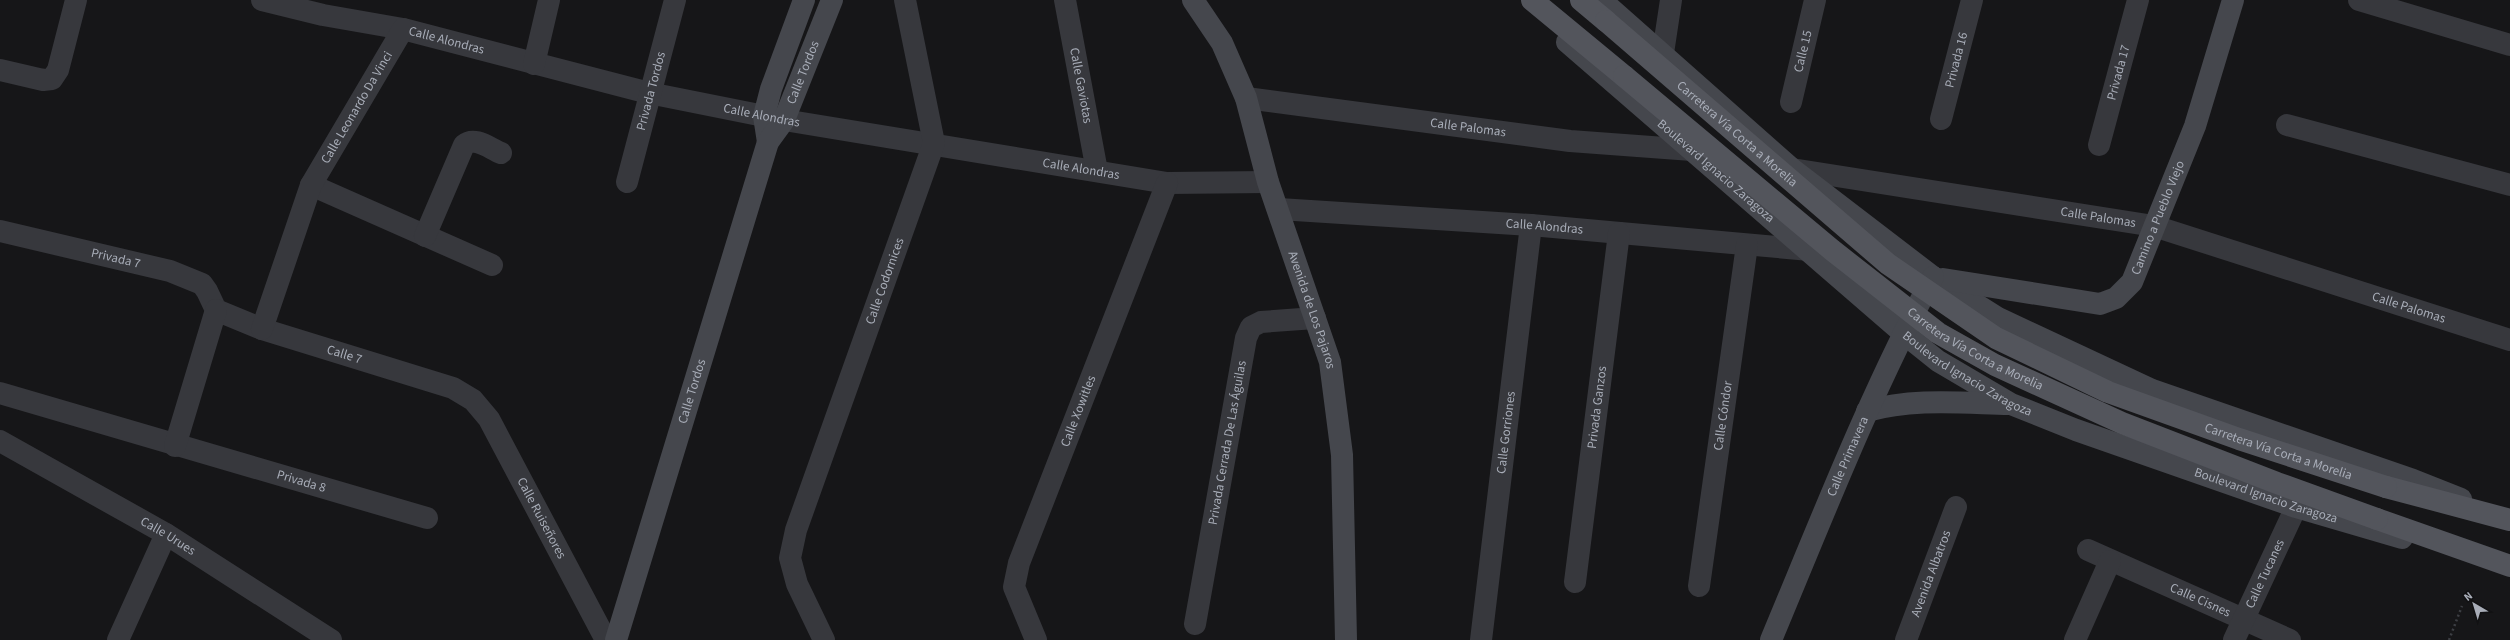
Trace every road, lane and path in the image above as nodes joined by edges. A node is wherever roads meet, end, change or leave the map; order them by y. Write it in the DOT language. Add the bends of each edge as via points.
graph roads {
  1 [pos="76,0"];
  2 [pos="262,0"];
  3 [pos="549,0"];
  4 [pos="675,0"];
  5 [pos="804,0"];
  6 [pos="832,0"];
  7 [pos="905,0"];
  8 [pos="1065,0"];
  9 [pos="1193,0"];
  10 [pos="1527,0"];
  11 [pos="1532,0"];
  12 [pos="1581,0"];
  13 [pos="1600,0"];
  14 [pos="1671,0"];
  15 [pos="1815,0"];
  16 [pos="1972,0"];
  17 [pos="2138,0"];
  18 [pos="2233,0"];
  19 [pos="2359,0"];
  20 [pos="325,7"];
  21 [pos="403,29"];
  22 [pos="2510,45"];
  23 [pos="1663,53"];
  24 [pos="534,64"];
  25 [pos="0,70"];
  26 [pos="649,93"];
  27 [pos="1246,98"];
  28 [pos="1791,102"];
  29 [pos="774,118"];
  30 [pos="1941,119"];
  31 [pos="2287,125"];
  32 [pos="934,143"];
  33 [pos="2099,145"];
  34 [pos="1692,150"];
  35 [pos="500,153"];
  36 [pos="1792,169"];
  37 [pos="1097,171"];
  38 [pos="627,182"];
  39 [pos="1268,182"];
  40 [pos="1167,183"];
  41 [pos="311,185"];
  42 [pos="2510,185"];
  43 [pos="1279,209"];
  44 [pos="1530,225"];
  45 [pos="2154,226"];
  46 [pos="0,231"];
  47 [pos="1619,233"];
  48 [pos="426,236"];
  49 [pos="1746,245"];
  50 [pos="1810,250"];
  51 [pos="492,265"];
  52 [pos="1933,277"];
  53 [pos="216,310"];
  54 [pos="1315,318"];
  55 [pos="262,329"];
  56 [pos="1903,333"];
  57 [pos="2510,340"];
  58 [pos="0,393"];
  59 [pos="473,400"];
  60 [pos="2011,404"];
  61 [pos="1867,411"];
  62 [pos="0,441"];
  63 [pos="175,446"];
  64 [pos="1956,507"];
  65 [pos="2296,507"];
  66 [pos="427,518"];
  67 [pos="2510,520"];
  68 [pos="166,534"];
  69 [pos="2088,550"];
  70 [pos="2110,560"];
  71 [pos="2504,564"];
  72 [pos="1575,582"];
  73 [pos="1699,586"];
  74 [pos="2462,606"];
  75 [pos="2242,620"];
  76 [pos="1194,624"];
  77 [pos="118,640"];
  78 [pos="331,640"];
  79 [pos="606,640"];
  80 [pos="616,640"];
  81 [pos="824,640"];
  82 [pos="1036,640"];
  83 [pos="1346,640"];
  84 [pos="1481,640"];
  85 [pos="1771,640"];
  86 [pos="1906,640"];
  87 [pos="2075,640"];
  88 [pos="2234,640"];
  89 [pos="2290,640"];
  90 [pos="2449,640"];
  1 -- 25 [label="street" via="58,70 52,79 43,80"];
  2 -- 20 [label="street, Calle Alondras"];
  3 -- 24 [label="street"];
  4 -- 26 [label="street, Privada Tordos"];
  5 -- 29 [label="street, Calle Tordos" via="771,89"];
  6 -- 29 [label="street, Calle Tordos"];
  7 -- 32 [label="street"];
  8 -- 37 [label="street, Calle Gaviotas"];
  9 -- 27 [label="street, Avenida de Los Pajaros" via="1222,43"];
  10 -- 34 [label="street, Boulevard Ignacio Zaragoza" via="1552,30"];
  11 -- 71 [label="main road, Carretera Vía Corta a Morelia, bridge" via="1832,250 1938,333 1995,365 2122,423 2277,484"];
  12 -- 67 [label="main road, Carretera Vía Corta a Morelia, bridge" via="1888,264 1996,338 2108,392 2239,440 2386,488"];
  13 -- 23 [label="street"];
  14 -- 23 [label="street"];
  15 -- 28 [label="street, Calle 15"];
  16 -- 30 [label="street, Privada 16"];
  17 -- 33 [label="street, Privada 17"];
  18 -- 45 [label="street, Camino a Pueblo Viejo" via="2195,126"];
  19 -- 22 [label="street"];
  20 -- 21 [label="street, Calle Alondras"];
  21 -- 24 [label="street, Calle Alondras"];
  21 -- 41 [label="street, Calle Leonardo Da Vinci"];
  23 -- 36 [label="street"];
  24 -- 26 [label="street, Calle Alondras"];
  26 -- 29 [label="street, Calle Alondras"];
  26 -- 38 [label="street, Privada Tordos"];
  27 -- 34 [label="street, Calle Palomas" via="1570,141"];
  27 -- 39 [label="street, Avenida de Los Pajaros"];
  29 -- 32 [label="street, Calle Alondras"];
  29 -- 80 [label="street, Calle Tordos"];
  31 -- 42 [label="street"];
  32 -- 37 [label="street, Calle Alondras"];
  32 -- 81 [label="street, Calle Codornices" via="796,530 790,558 797,584"];
  34 -- 50 [label="street, Boulevard Ignacio Zaragoza"];
  35 -- 48 [label="street" via="474,140 464,145"];
  36 -- 45 [label="street, Calle Palomas"];
  36 -- 52 [label="street"];
  37 -- 40 [label="street, Calle Alondras"];
  39 -- 40 [label="street, Calle Alondras"];
  39 -- 43 [label="street, Avenida de Los Pajaros"];
  40 -- 82 [label="street, Calle Xowitles" via="1019,563 1014,587"];
  41 -- 48 [label="street"];
  41 -- 55 [label="street, Calle Leonardo Da Vinci"];
  43 -- 44 [label="street, Calle Alondras"];
  43 -- 54 [label="street, Avenida de Los Pajaros"];
  44 -- 47 [label="street, Calle Alondras"];
  44 -- 84 [label="street, Calle Gorriones"];
  45 -- 52 [label="street, Camino a Pueblo Viejo" via="2132,282 2116,298 2100,304"];
  45 -- 57 [label="street, Calle Palomas"];
  46 -- 53 [label="street, Privada 7" via="170,271 202,284"];
  47 -- 49 [label="street, Calle Alondras"];
  47 -- 72 [label="street, Privada Ganzos"];
  48 -- 51 [label="street"];
  49 -- 50 [label="street, Calle Alondras"];
  49 -- 73 [label="street, Calle Cóndor"];
  50 -- 56 [label="street, Boulevard Ignacio Zaragoza"];
  52 -- 56 [label="street, Calle Primavera"];
  52 -- 67 [label="street" via="1998,318 2152,390 2412,480"];
  53 -- 55 [label="street, Calle 7"];
  53 -- 63 [label="street"];
  54 -- 76 [label="street, Privada Cerrada De Las Águilas" via="1261,322 1251,327 1246,338"];
  54 -- 83 [label="street, Avenida de Los Pajaros" via="1330,362 1342,455"];
  55 -- 59 [label="street, Calle 7" via="454,388"];
  56 -- 60 [label="street, Boulevard Ignacio Zaragoza" via="1938,361"];
  56 -- 61 [label="street, Calle Primavera"];
  58 -- 63 [label="street"];
  59 -- 79 [label="street, Calle Ruiseñores" via="489,419"];
  60 -- 61 [label="street" via="1927,402 1891,404"];
  60 -- 65 [label="street, Boulevard Ignacio Zaragoza" via="2076,430"];
  61 -- 85 [label="street, Calle Primavera"];
  62 -- 68 [label="street, Calle Urues"];
  63 -- 66 [label="street, Privada 8"];
  64 -- 86 [label="street, Avenida Albatros"];
  65 -- 71 [label="street, Boulevard Ignacio Zaragoza" via="2468,557"];
  65 -- 75 [label="street, Calle Tucanes"];
  68 -- 77 [label="street"];
  68 -- 78 [label="street, Calle Urues"];
  69 -- 70 [label="street, Calle Cisnes"];
  70 -- 75 [label="street, Calle Cisnes"];
  70 -- 87 [label="street"];
  74 -- 90 [label="path"];
  75 -- 88 [label="street, Calle Tucanes"];
  75 -- 89 [label="street, Calle Cisnes"];
}
